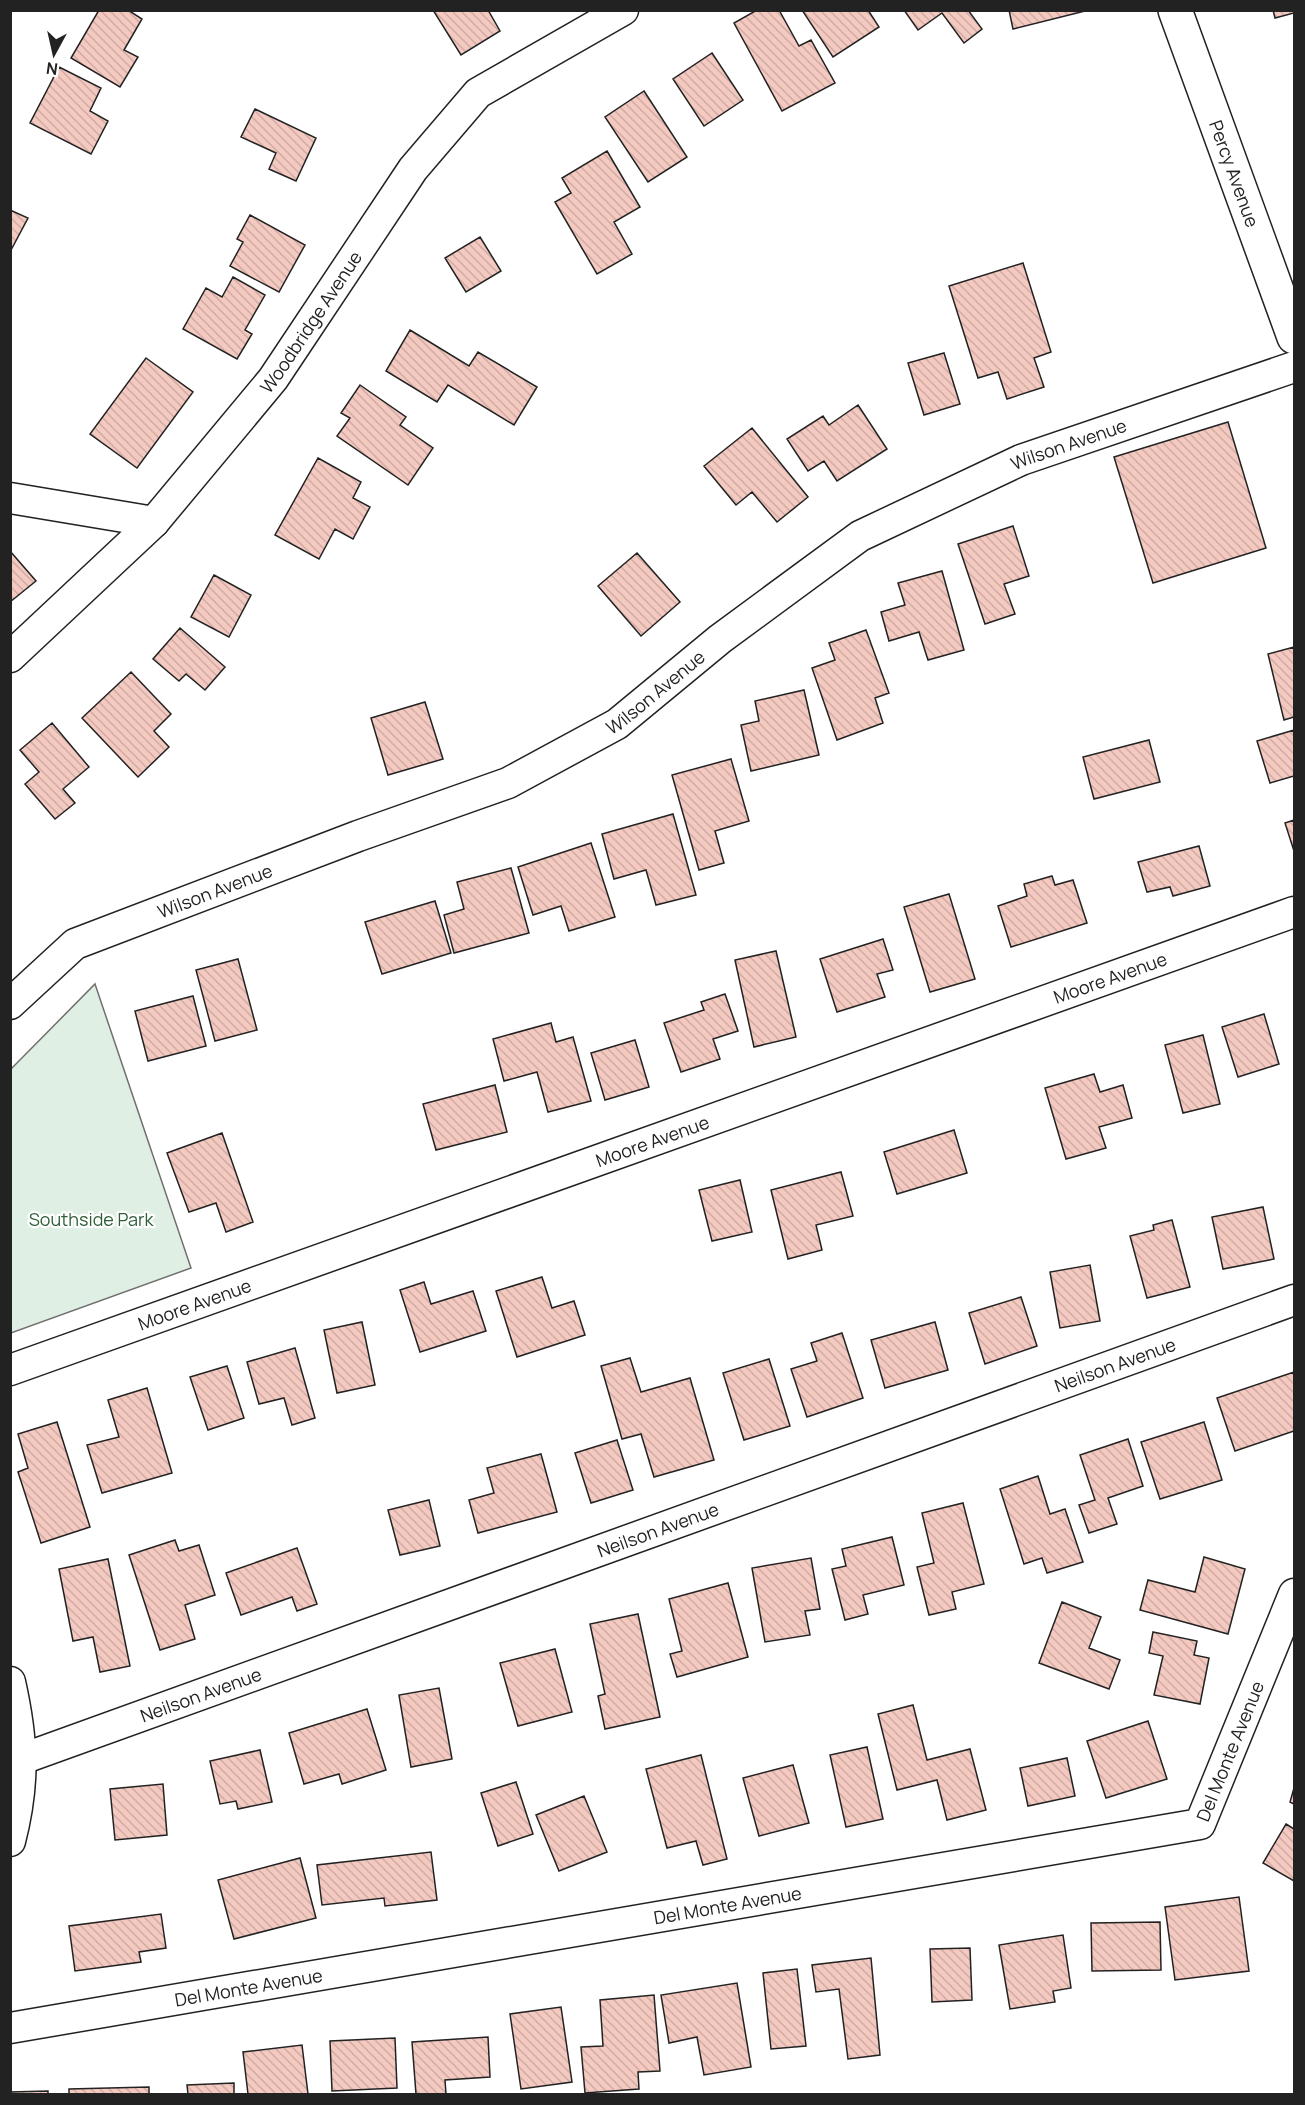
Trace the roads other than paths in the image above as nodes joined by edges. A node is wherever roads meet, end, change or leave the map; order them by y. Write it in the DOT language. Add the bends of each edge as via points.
graph roads {
  1 [pos="623,10"];
  2 [pos="1175,10"];
  3 [pos="1294,337"];
  4 [pos="1294,368"];
  5 [pos="10,498"];
  6 [pos="154,522"];
  7 [pos="10,657"];
  8 [pos="1294,912"];
  9 [pos="10,1004"];
  10 [pos="1294,1300"];
  11 [pos="10,1370"];
  12 [pos="1294,1594"];
  13 [pos="10,1682"];
  14 [pos="22,1759"];
  15 [pos="10,1841"];
  16 [pos="10,2028"];
  1 -- 6 [label="street, Woodbridge Avenue" via="478,93 413,169 273,379"];
  2 -- 3 [label="street, Percy Avenue"];
  4 -- 9 [label="street, Wilson Avenue" via="1021,460 860,536 720,639 617,724 508,783 75,944"];
  5 -- 6 [label="street"];
  6 -- 7 [label="street, Woodbridge Avenue"];
  8 -- 11 [label="street, Moore Avenue"];
  10 -- 14 [label="street, Neilson Avenue"];
  12 -- 16 [label="street, Del Monte Avenue" via="1200,1824"];
  13 -- 14 [label="street"];
  14 -- 15 [label="street" via="22,1788"];
}
